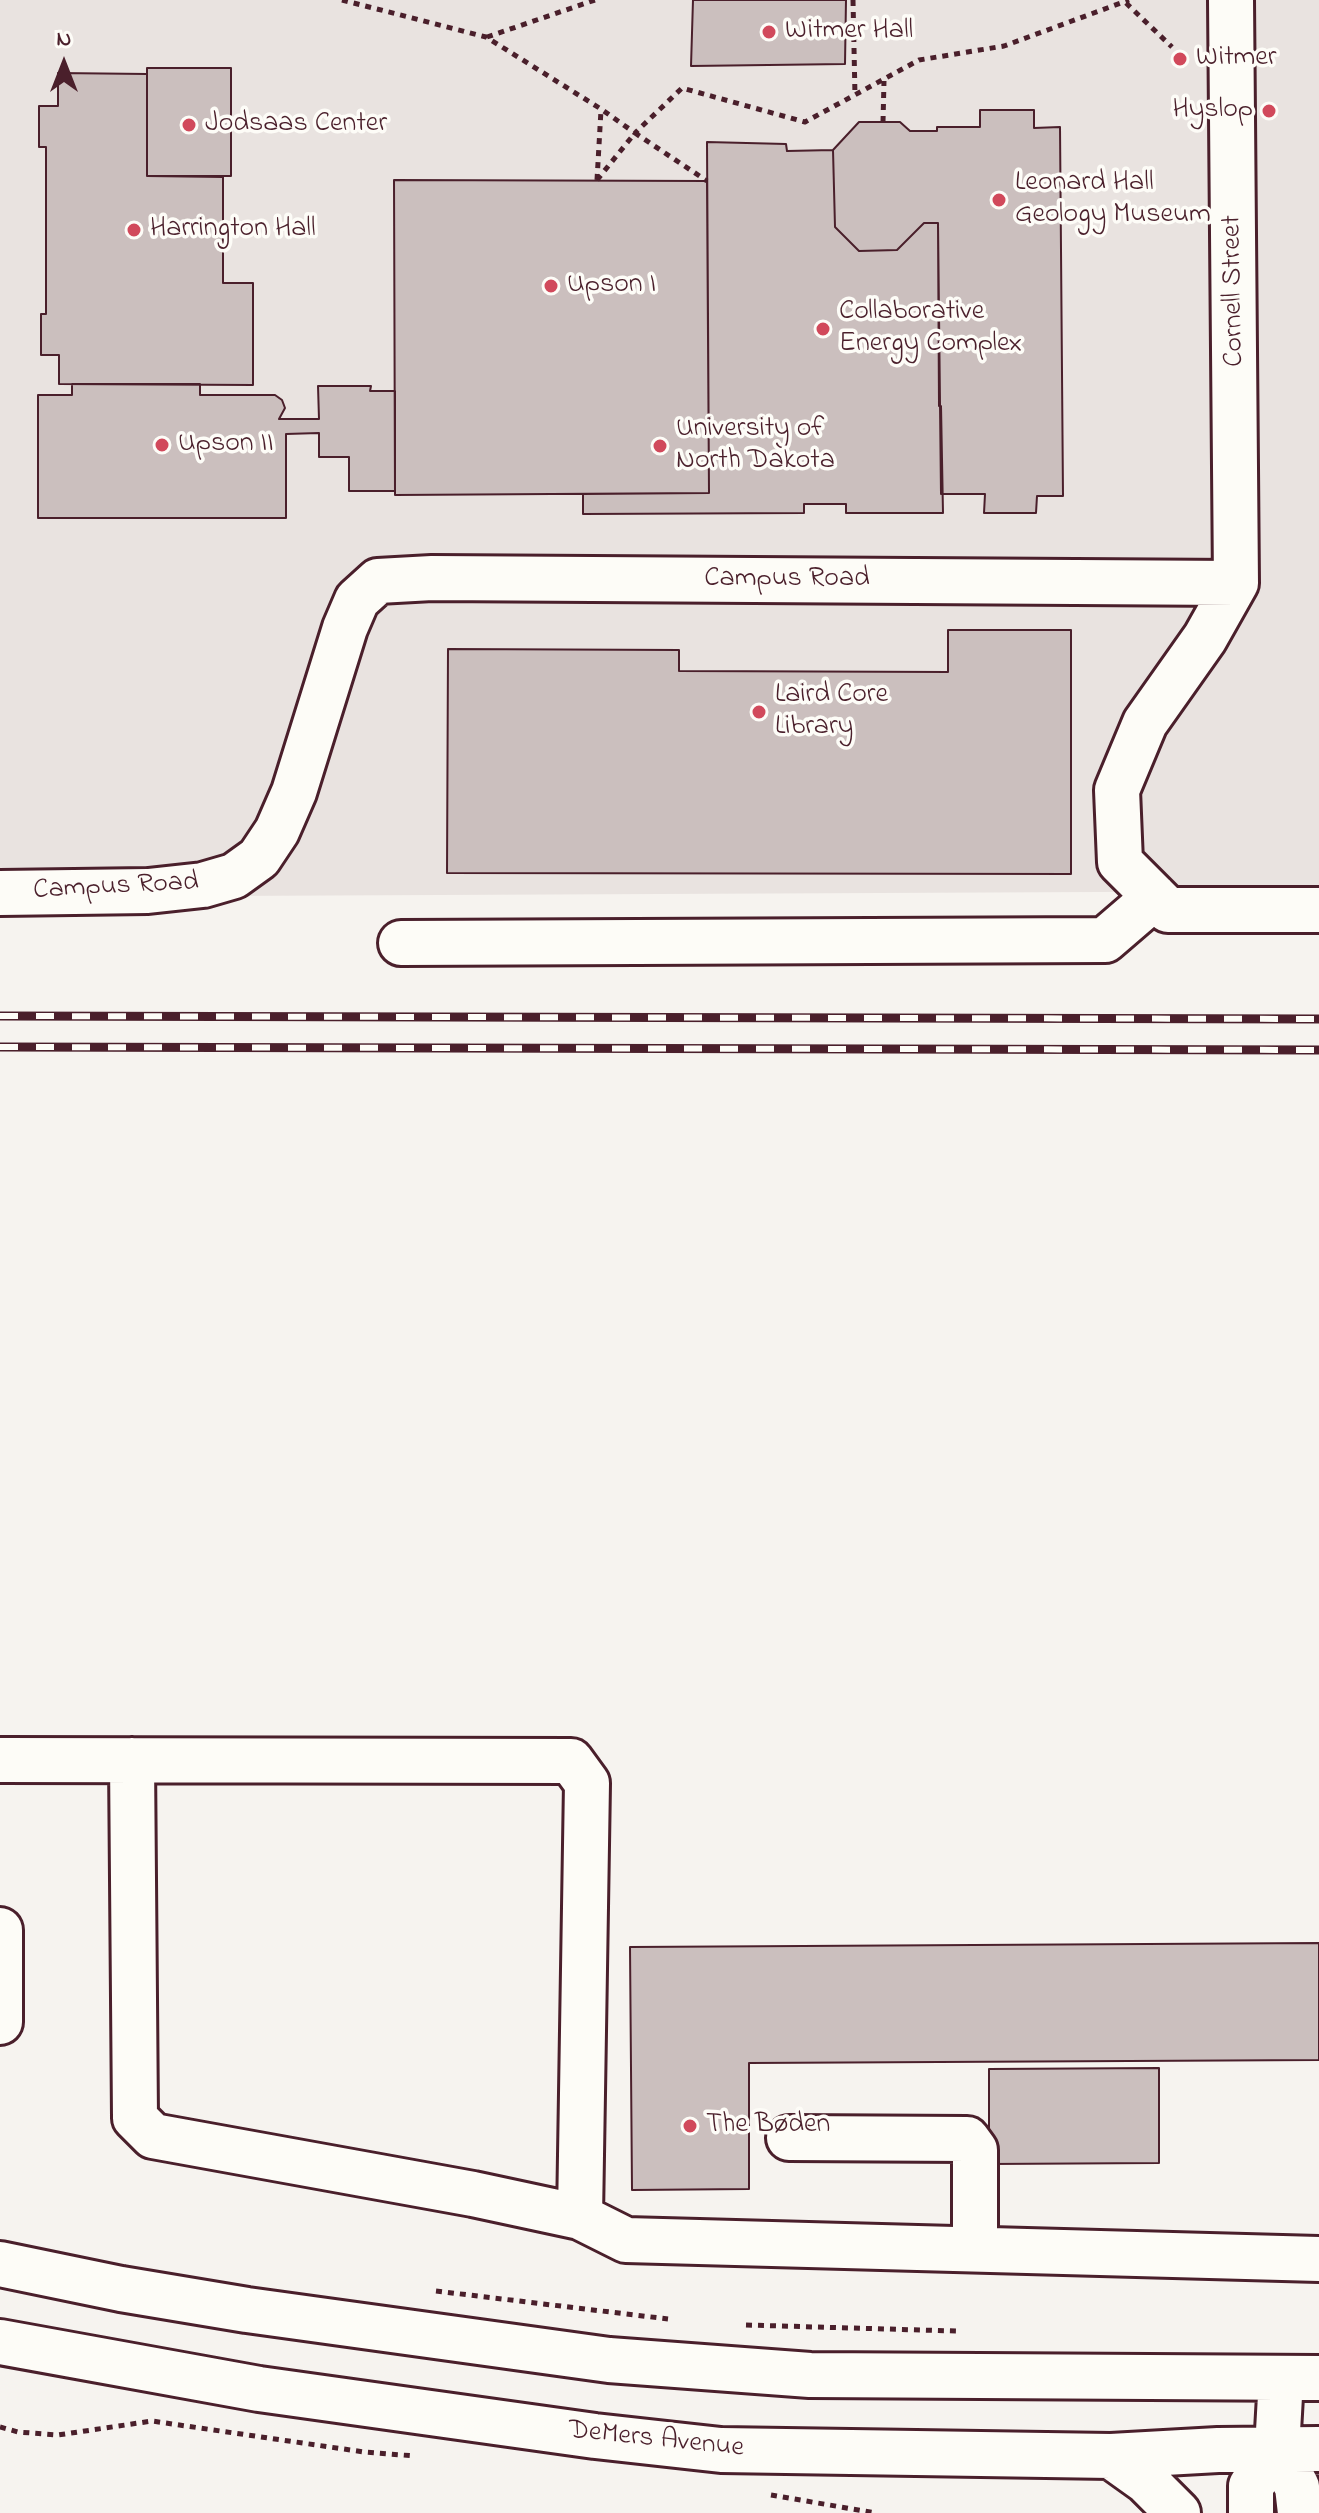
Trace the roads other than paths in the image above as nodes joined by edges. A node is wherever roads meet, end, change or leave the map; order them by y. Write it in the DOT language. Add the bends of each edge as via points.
graph roads {
  1 [pos="1231,0"];
  2 [pos="1236,583"];
  3 [pos="0,893"];
  4 [pos="1155,897"];
  5 [pos="1319,910"];
  6 [pos="401,943"];
  7 [pos="0,1760"];
  8 [pos="132,1760"];
  9 [pos="0,1930"];
  10 [pos="0,2022"];
  11 [pos="789,2138"];
  12 [pos="580,2217"];
  13 [pos="975,2249"];
  14 [pos="1319,2259"];
  15 [pos="0,2264"];
  16 [pos="0,2342"];
  17 [pos="1300,2378"];
  18 [pos="1298,2449"];
  19 [pos="1111,2456"];
  20 [pos="1178,2513"];
  21 [pos="1251,2513"];
  22 [pos="1300,2513"];
  1 -- 2 [label="main road, Cornell Street"];
  2 -- 3 [label="main road, Campus Road" via="378,581 357,600 294,792 259,858 234,876 203,885"];
  2 -- 4 [label="main road" via="1145,723 1117,790 1120,862"];
  4 -- 5 [label="main road" via="1168,910"];
  4 -- 6 [label="main road" via="1105,940"];
  7 -- 8 [label="main road"];
  8 -- 12 [label="main road" via="135,2118 153,2136"];
  8 -- 12 [label="main road" via="571,1761 587,1783"];
  9 -- 10 [label="main road"];
  11 -- 13 [label="main road" via="967,2139 975,2150"];
  12 -- 13 [label="main road" via="626,2240"];
  13 -- 14 [label="main road"];
  15 -- 17 [label="main road" via="247,2310 609,2360 810,2375"];
  16 -- 19 [label="main road, DeMers Avenue" via="259,2389 721,2450"];
  17 -- 18 [label="main road"];
  18 -- 19 [label="main road, DeMers Avenue"];
  18 -- 21 [label="main road" via="1251,2486"];
  18 -- 22 [label="main road"];
  19 -- 20 [label="main road"];
}
